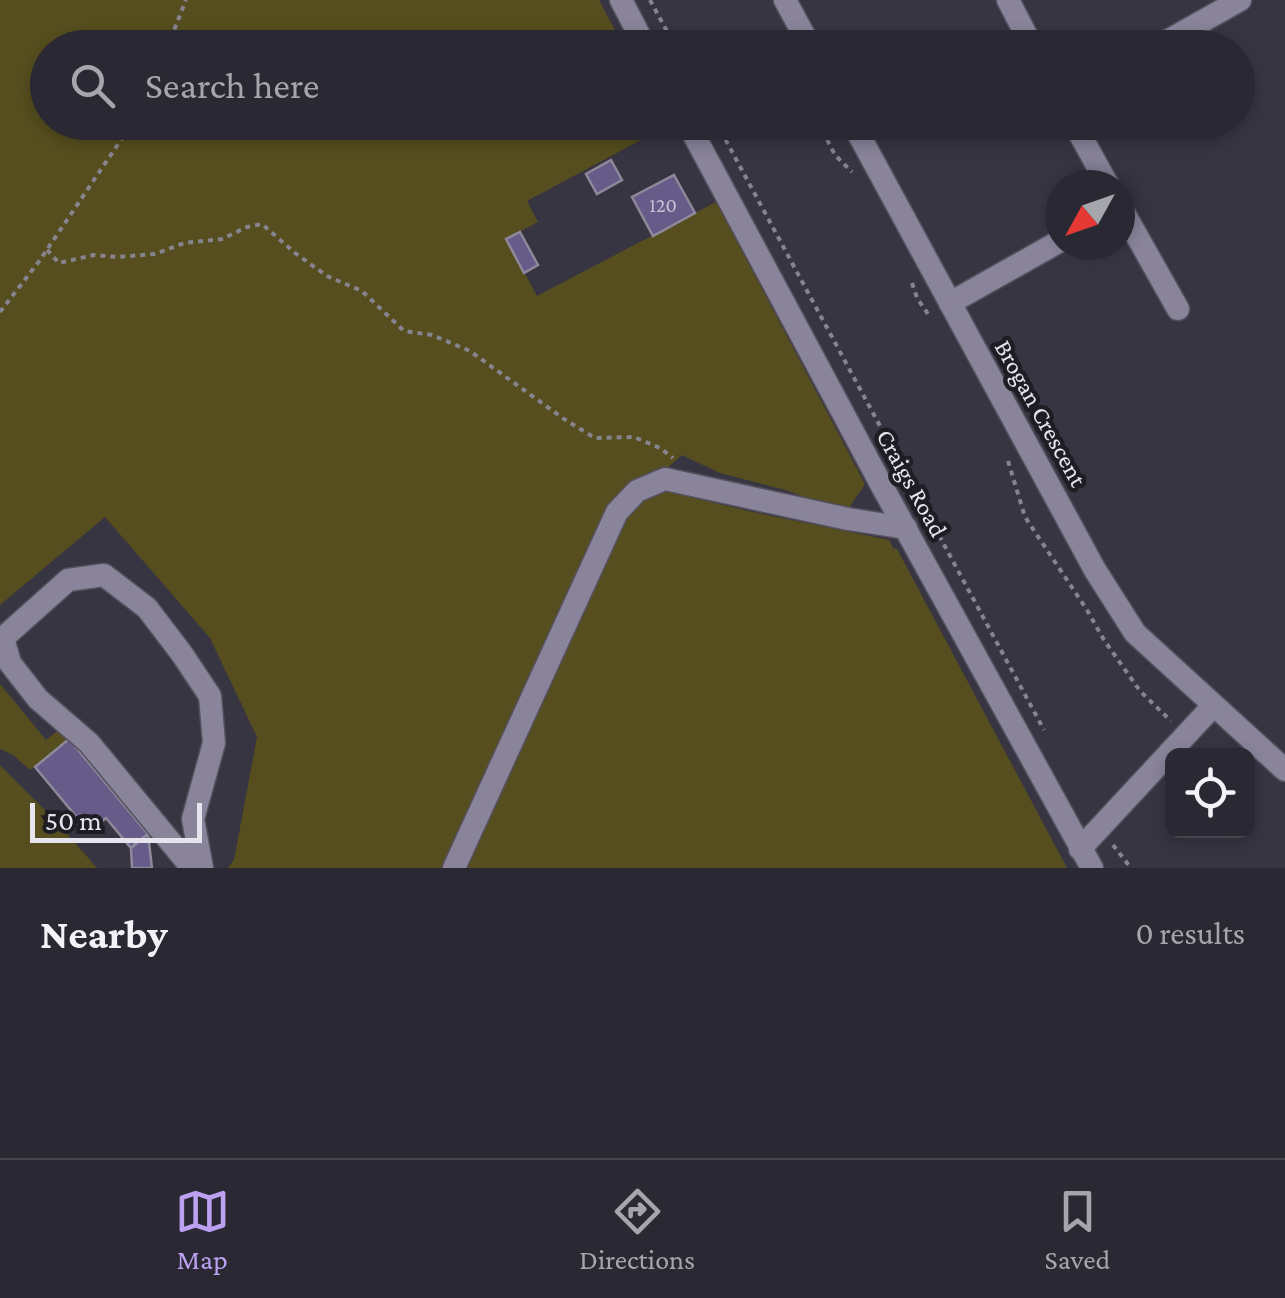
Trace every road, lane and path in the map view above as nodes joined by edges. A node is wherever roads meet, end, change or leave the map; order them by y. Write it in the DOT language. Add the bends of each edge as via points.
graph roads {
  1 [pos="186,0"];
  2 [pos="620,0"];
  3 [pos="650,0"];
  4 [pos="785,0"];
  5 [pos="1008,0"];
  6 [pos="1240,0"];
  7 [pos="175,30"];
  8 [pos="636,30"];
  9 [pos="666,30"];
  10 [pos="801,30"];
  11 [pos="1024,30"];
  12 [pos="1187,30"];
  13 [pos="121,140"];
  14 [pos="697,140"];
  15 [pos="726,140"];
  16 [pos="862,140"];
  17 [pos="1083,140"];
  18 [pos="1100,170"];
  19 [pos="1135,233"];
  20 [pos="1045,249"];
  21 [pos="46,250"];
  22 [pos="950,303"];
  23 [pos="1178,309"];
  24 [pos="0,312"];
  25 [pos="694,485"];
  26 [pos="882,486"];
  27 [pos="848,520"];
  28 [pos="906,528"];
  29 [pos="1213,706"];
  30 [pos="1044,729"];
  31 [pos="1285,770"];
  32 [pos="1100,828"];
  33 [pos="1086,858"];
  34 [pos="192,868"];
  35 [pos="202,868"];
  36 [pos="454,868"];
  37 [pos="1131,868"];
  1 -- 7 [label="path"];
  2 -- 8 [label="street"];
  3 -- 9 [label="path"];
  4 -- 10 [label="street"];
  5 -- 11 [label="street"];
  6 -- 12 [label="street"];
  13 -- 21 [label="path"];
  14 -- 26 [label="street, Craigs Road"];
  15 -- 30 [label="path"];
  16 -- 22 [label="street, Brogan Crescent"];
  17 -- 18 [label="street"];
  19 -- 23 [label="street"];
  20 -- 22 [label="street"];
  21 -- 24 [label="path"];
  21 -- 25 [label="path" via="59,263 155,254 262,224 328,276 362,291 404,331 470,351 595,438 634,436 660,448"];
  22 -- 29 [label="street, Brogan Crescent" via="1135,632"];
  25 -- 27 [label="street"];
  25 -- 36 [label="street" via="664,479 637,491 617,512"];
  26 -- 27 [label="street"];
  26 -- 28 [label="street, Craigs Road"];
  27 -- 28 [label="street"];
  28 -- 33 [label="street, Craigs Road"];
  29 -- 31 [label="street, Brogan Crescent"];
  29 -- 32 [label="street"];
  32 -- 33 [label="street"];
  32 -- 37 [label="path"];
  34 -- 35 [label="street" via="89,743 38,699 10,663 2,638 68,580 104,575 147,608 210,696 214,743 193,819"];
}
